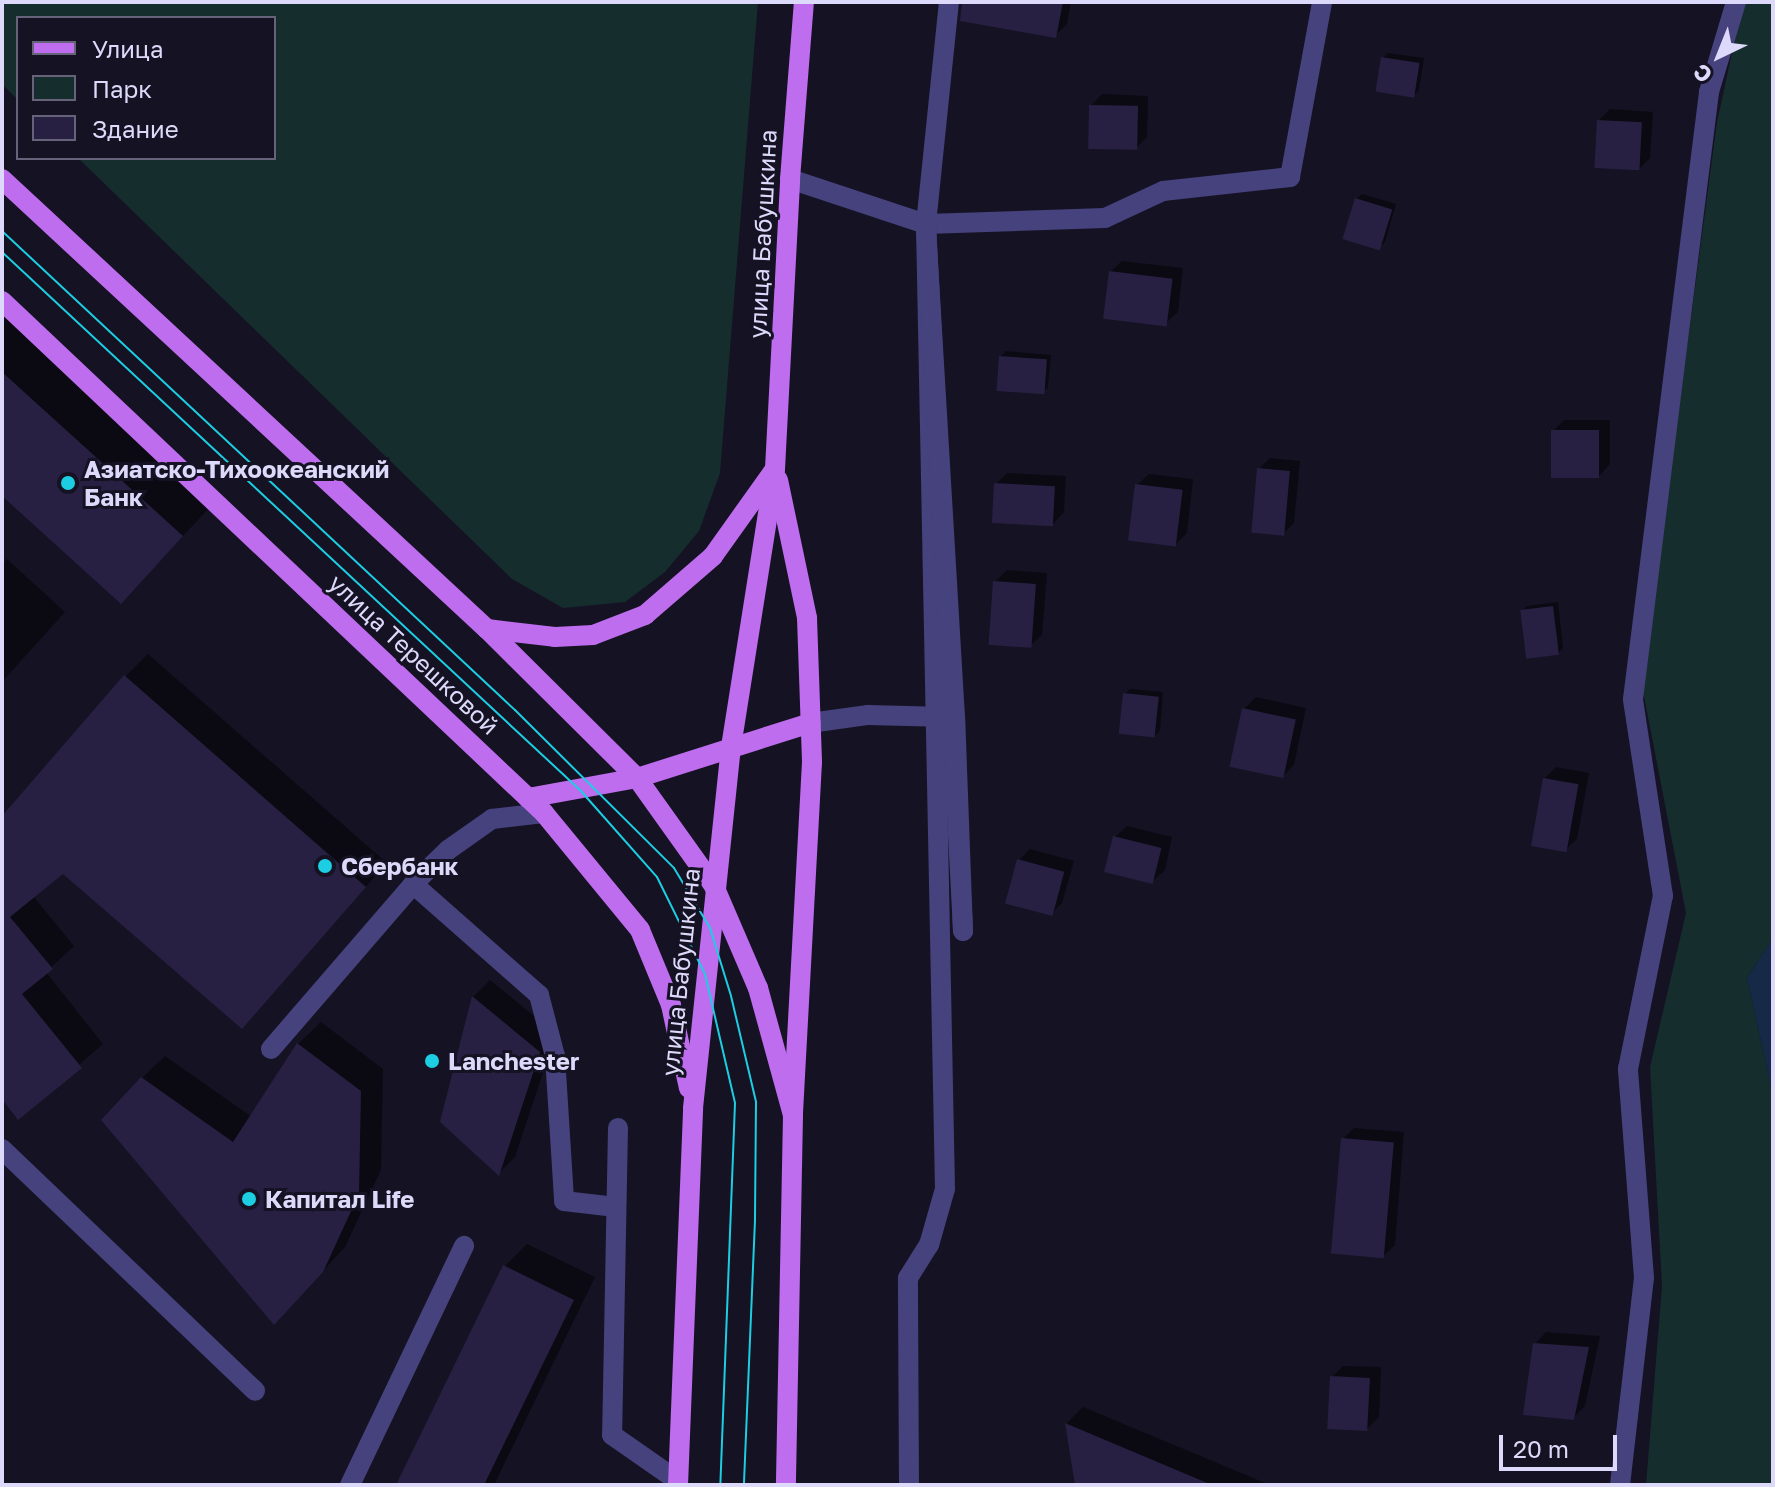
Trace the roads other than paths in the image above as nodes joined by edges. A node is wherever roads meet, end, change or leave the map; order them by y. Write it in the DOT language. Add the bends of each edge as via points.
graph roads {
  1 [pos="804,2"];
  2 [pos="949,2"];
  3 [pos="1322,2"];
  4 [pos="1736,2"];
  5 [pos="2,179"];
  6 [pos="790,179"];
  7 [pos="926,224"];
  8 [pos="2,301"];
  9 [pos="775,469"];
  10 [pos="487,629"];
  11 [pos="955,717"];
  12 [pos="810,723"];
  13 [pos="731,747"];
  14 [pos="637,778"];
  15 [pos="528,798"];
  16 [pos="544,813"];
  17 [pos="413,884"];
  18 [pos="714,886"];
  19 [pos="271,1049"];
  20 [pos="693,1108"];
  21 [pos="793,1115"];
  22 [pos="618,1128"];
  23 [pos="2,1149"];
  24 [pos="616,1207"];
  25 [pos="464,1246"];
  26 [pos="255,1391"];
  27 [pos="678,1483"];
  28 [pos="350,1485"];
  29 [pos="786,1485"];
  30 [pos="909,1485"];
  31 [pos="1620,1485"];
  1 -- 6 [label="main road, улица Бабушкина"];
  2 -- 7 [label="street"];
  3 -- 7 [label="street" via="1290,177 1163,191 1105,218"];
  4 -- 31 [label="street" via="1709,92 1633,699 1663,896 1628,1069 1644,1278"];
  5 -- 10 [label="main road"];
  6 -- 7 [label="street"];
  6 -- 9 [label="main road, улица Бабушкина"];
  7 -- 11 [label="street"];
  7 -- 11 [label="street" via="963,931"];
  7 -- 30 [label="street" via="945,1189 929,1245 908,1278"];
  8 -- 15 [label="main road, улица Терешковой"];
  9 -- 10 [label="main road" via="713,556 645,615 593,635 555,637"];
  9 -- 12 [label="main road, улица Бабушкина" via="807,618"];
  9 -- 13 [label="main road, улица Бабушкина"];
  10 -- 14 [label="main road"];
  11 -- 12 [label="street" via="868,715"];
  12 -- 13 [label="main road"];
  12 -- 21 [label="main road, улица Бабушкина"];
  13 -- 14 [label="main road"];
  13 -- 18 [label="main road, улица Бабушкина"];
  14 -- 15 [label="main road"];
  14 -- 18 [label="main road"];
  15 -- 16 [label="main road, улица Терешковой"];
  16 -- 17 [label="street" via="492,819 448,850"];
  16 -- 20 [label="main road, улица Терешковой" via="613,893 653,956 671,1005"];
  17 -- 19 [label="street"];
  17 -- 24 [label="street" via="539,995 555,1056 564,1201"];
  18 -- 20 [label="main road, улица Бабушкина"];
  18 -- 21 [label="main road" via="758,988"];
  20 -- 27 [label="main road, улица Бабушкина"];
  21 -- 29 [label="main road, улица Бабушкина"];
  22 -- 24 [label="street"];
  23 -- 26 [label="street"];
  24 -- 27 [label="street" via="612,1435"];
  25 -- 28 [label="street"];
}
